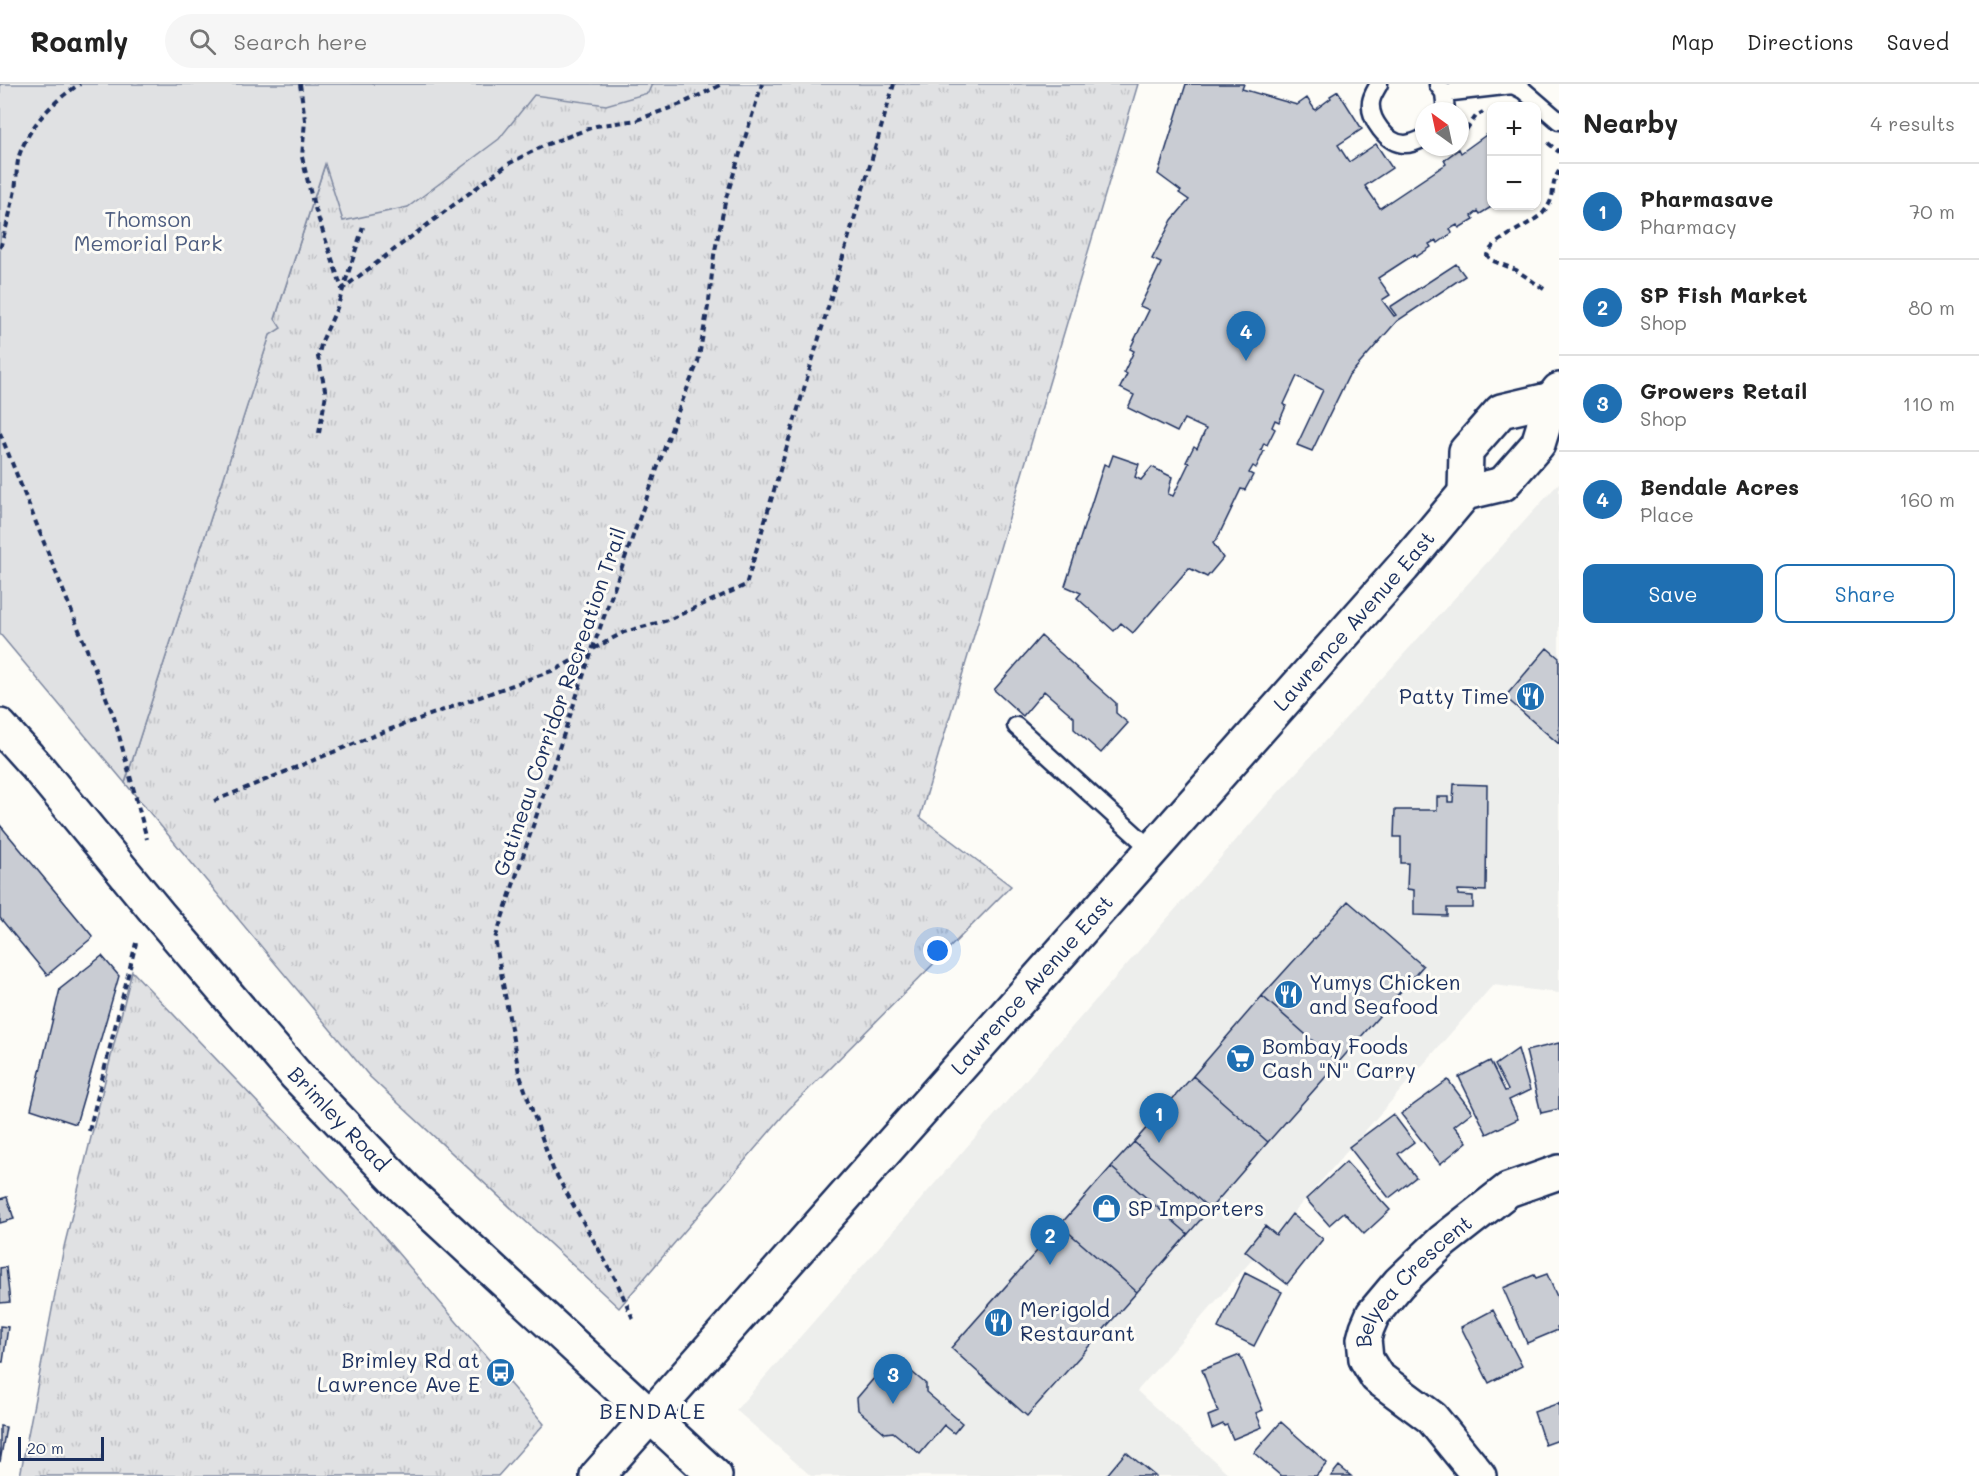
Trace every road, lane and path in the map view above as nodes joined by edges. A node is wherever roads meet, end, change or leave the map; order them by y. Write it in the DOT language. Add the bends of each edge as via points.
graph roads {
  1 [pos="80,84"];
  2 [pos="300,84"];
  3 [pos="723,84"];
  4 [pos="762,84"];
  5 [pos="894,84"];
  6 [pos="1379,84"];
  7 [pos="1441,88"];
  8 [pos="1487,109"];
  9 [pos="1559,121"];
  10 [pos="1469,126"];
  11 [pos="1415,142"];
  12 [pos="1559,171"];
  13 [pos="363,227"];
  14 [pos="0,248"];
  15 [pos="342,290"];
  16 [pos="1544,290"];
  17 [pos="1556,398"];
  18 [pos="0,433"];
  19 [pos="319,433"];
  20 [pos="1465,494"];
  21 [pos="592,650"];
  22 [pos="0,726"];
  23 [pos="1017,726"];
  24 [pos="214,801"];
  25 [pos="147,839"];
  26 [pos="1152,850"];
  27 [pos="136,944"];
  28 [pos="89,1131"];
  29 [pos="1559,1172"];
  30 [pos="633,1319"];
  31 [pos="649,1416"];
  32 [pos="597,1476"];
  33 [pos="716,1476"];
  34 [pos="1479,1476"];
  1 -- 14 [label="path" via="49,109 29,133 19,155 9,222"];
  2 -- 15 [label="path" via="305,120 302,157"];
  3 -- 15 [label="path" via="681,104 637,120 596,126 517,159"];
  4 -- 21 [label="path, Gatineau Corridor Recreation Trail" via="726,198 698,362"];
  5 -- 21 [label="path" via="746,585 668,620 624,632"];
  6 -- 11 [label="lane" via="1371,100 1379,126 1394,141"];
  7 -- 9 [label="lane" via="1513,85"];
  8 -- 10 [label="path"];
  12 -- 16 [label="path" via="1551,204 1530,223 1491,247 1487,255"];
  13 -- 15 [label="path"];
  15 -- 19 [label="path" via="318,357 326,394"];
  17 -- 20 [label="main road" via="1538,444 1503,484"];
  17 -- 20 [label="main road" via="1501,411 1466,451"];
  18 -- 25 [label="path" via="114,717"];
  20 -- 26 [label="main road, Lawrence Avenue East"];
  21 -- 24 [label="path" via="556,669 380,733"];
  21 -- 30 [label="path, Gatineau Corridor Recreation Trail" via="495,939 519,1073 553,1169 616,1280"];
  22 -- 31 [label="main road, Brimley Road" via="295,1074 406,1190"];
  23 -- 26 [label="lane"];
  26 -- 31 [label="main road, Lawrence Avenue East"];
  27 -- 28 [label="path"];
  29 -- 34 [label="main road, Belyea Crescent" via="1508,1190 1443,1241 1399,1283 1373,1314 1367,1328 1366,1359 1377,1377 1432,1418"];
  31 -- 32 [label="main road, Lawrence Avenue East"];
  31 -- 33 [label="main road, Brimley Road"];
}
